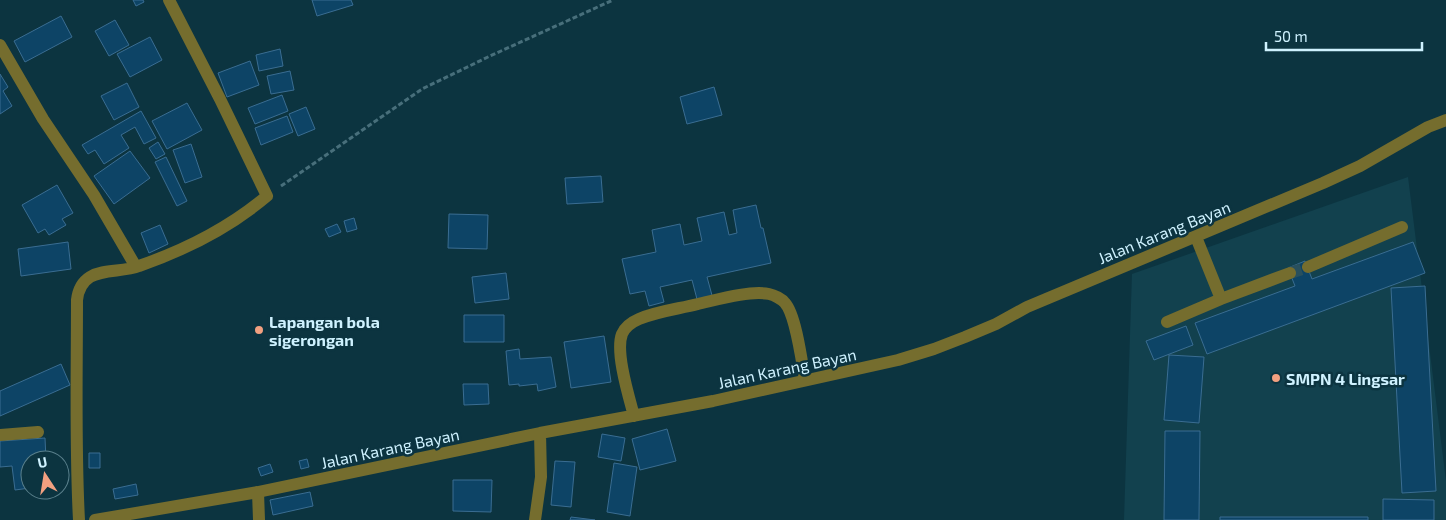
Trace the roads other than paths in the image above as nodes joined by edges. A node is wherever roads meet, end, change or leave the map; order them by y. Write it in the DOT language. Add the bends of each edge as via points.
graph roads {
  1 [pos="169,0"];
  2 [pos="0,45"];
  3 [pos="1446,120"];
  4 [pos="1402,227"];
  5 [pos="1196,237"];
  6 [pos="1308,267"];
  7 [pos="136,268"];
  8 [pos="1290,274"];
  9 [pos="1221,299"];
  10 [pos="1167,322"];
  11 [pos="805,380"];
  12 [pos="634,416"];
  13 [pos="38,432"];
  14 [pos="540,433"];
  15 [pos="0,435"];
  16 [pos="258,492"];
  17 [pos="78,520"];
  18 [pos="95,520"];
  19 [pos="259,520"];
  20 [pos="535,520"];
  1 -- 7 [label="street" via="267,196 243,216 200,240"];
  2 -- 7 [label="street"];
  3 -- 5 [label="street, Jalan Karang Bayan" via="1360,166"];
  4 -- 6 [label="street"];
  5 -- 9 [label="street"];
  5 -- 11 [label="street, Jalan Karang Bayan" via="934,349"];
  7 -- 17 [label="street" via="94,275 83,283 78,296"];
  8 -- 9 [label="street"];
  9 -- 10 [label="street"];
  11 -- 12 [label="street, Jalan Karang Bayan"];
  11 -- 12 [label="street" via="791,312 785,303 770,294 729,297 662,311 638,320 622,335 624,376"];
  12 -- 14 [label="street, Jalan Karang Bayan"];
  13 -- 15 [label="street"];
  14 -- 16 [label="street, Jalan Karang Bayan"];
  14 -- 20 [label="street" via="541,477"];
  16 -- 18 [label="street, Jalan Karang Bayan"];
  16 -- 19 [label="street"];
}
